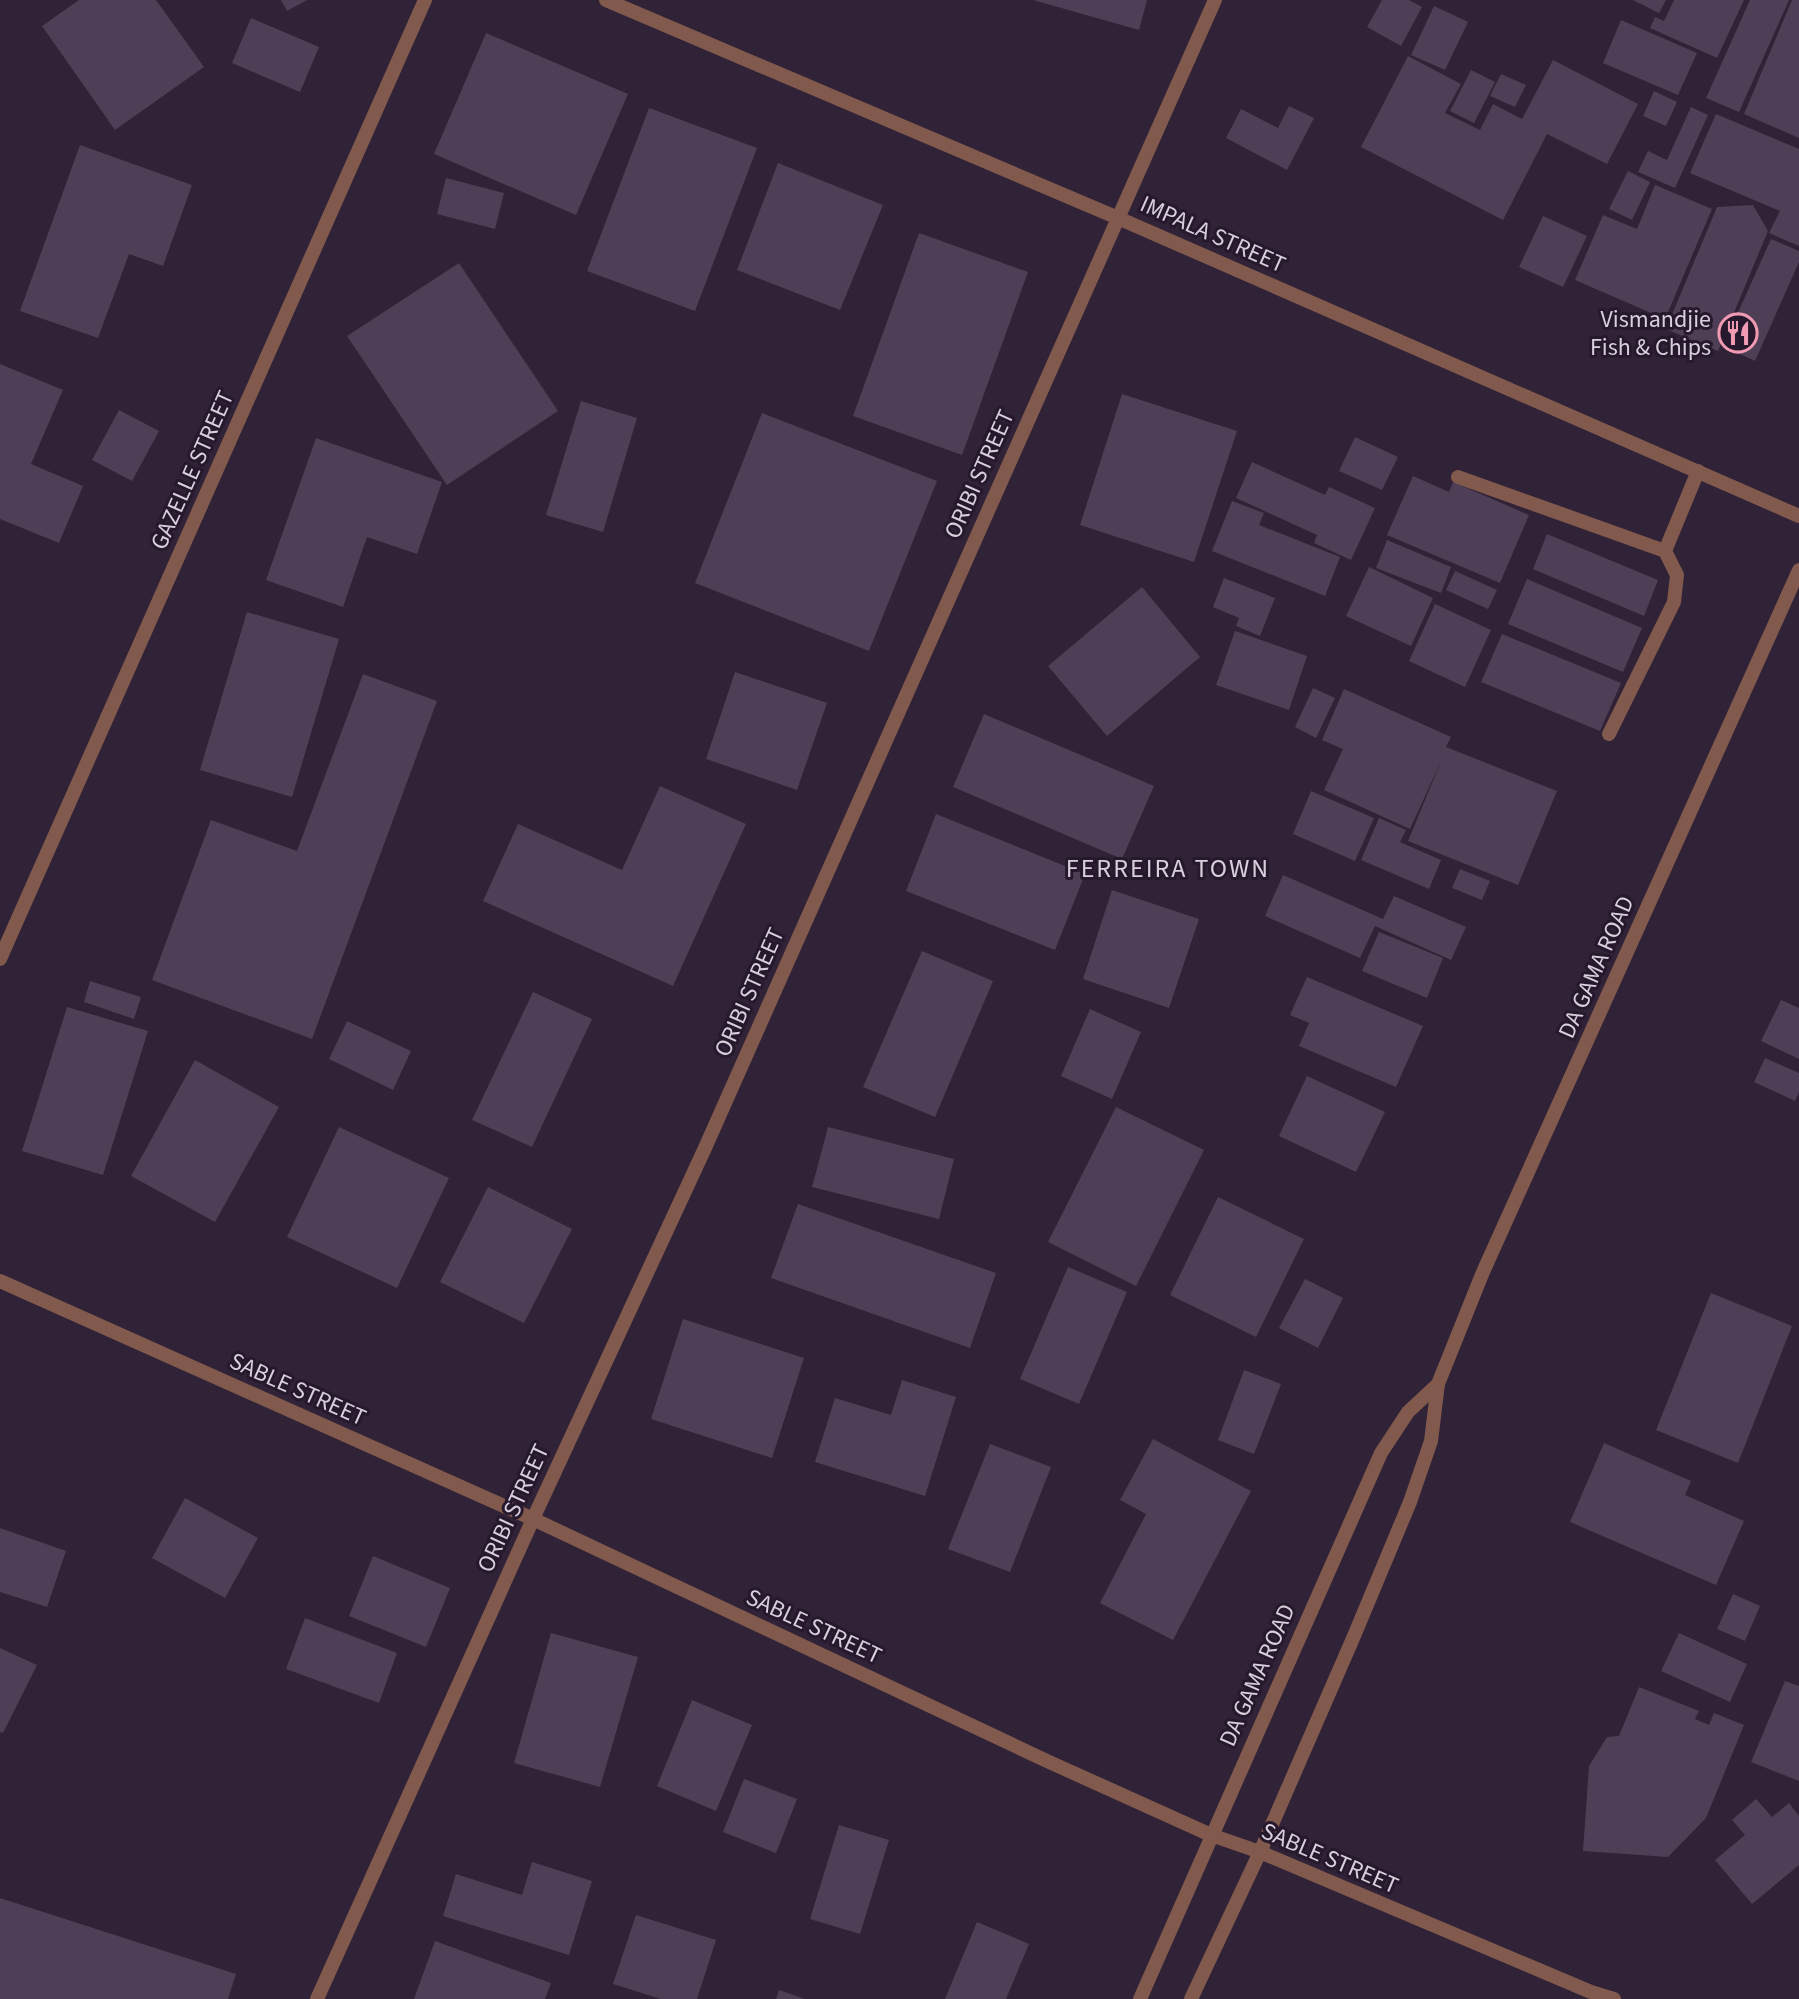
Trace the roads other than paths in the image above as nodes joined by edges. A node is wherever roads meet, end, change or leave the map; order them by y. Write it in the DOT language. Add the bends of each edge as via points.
graph roads {
  1 [pos="425,0"];
  2 [pos="606,0"];
  3 [pos="1215,0"];
  4 [pos="1118,218"];
  5 [pos="1699,471"];
  6 [pos="1458,477"];
  7 [pos="1799,516"];
  8 [pos="1665,551"];
  9 [pos="1799,570"];
  10 [pos="1609,734"];
  11 [pos="0,959"];
  12 [pos="0,1281"];
  13 [pos="1438,1384"];
  14 [pos="533,1519"];
  15 [pos="1211,1835"];
  16 [pos="1260,1852"];
  17 [pos="317,1999"];
  18 [pos="1140,1999"];
  19 [pos="1191,1999"];
  20 [pos="1614,1999"];
  1 -- 11 [label="street, GAZELLE STREET"];
  2 -- 4 [label="street, IMPALA STREET"];
  3 -- 4 [label="street, ORIBI STREET"];
  4 -- 5 [label="street, IMPALA STREET"];
  4 -- 14 [label="street, ORIBI STREET" via="705,1148"];
  5 -- 7 [label="street, IMPALA STREET"];
  5 -- 8 [label="street"];
  6 -- 8 [label="street"];
  8 -- 10 [label="street" via="1677,575 1674,602"];
  9 -- 13 [label="street, DA GAMA ROAD" via="1483,1272"];
  12 -- 14 [label="street, SABLE STREET"];
  13 -- 15 [label="street, DA GAMA ROAD" via="1408,1412 1381,1453"];
  13 -- 16 [label="street, DA GAMA ROAD" via="1431,1441 1410,1503"];
  14 -- 15 [label="street, SABLE STREET"];
  14 -- 17 [label="street, ORIBI STREET"];
  15 -- 16 [label="street, SABLE STREET"];
  15 -- 18 [label="street, DA GAMA ROAD"];
  16 -- 19 [label="street, DA GAMA ROAD"];
  16 -- 20 [label="street, SABLE STREET"];
}
